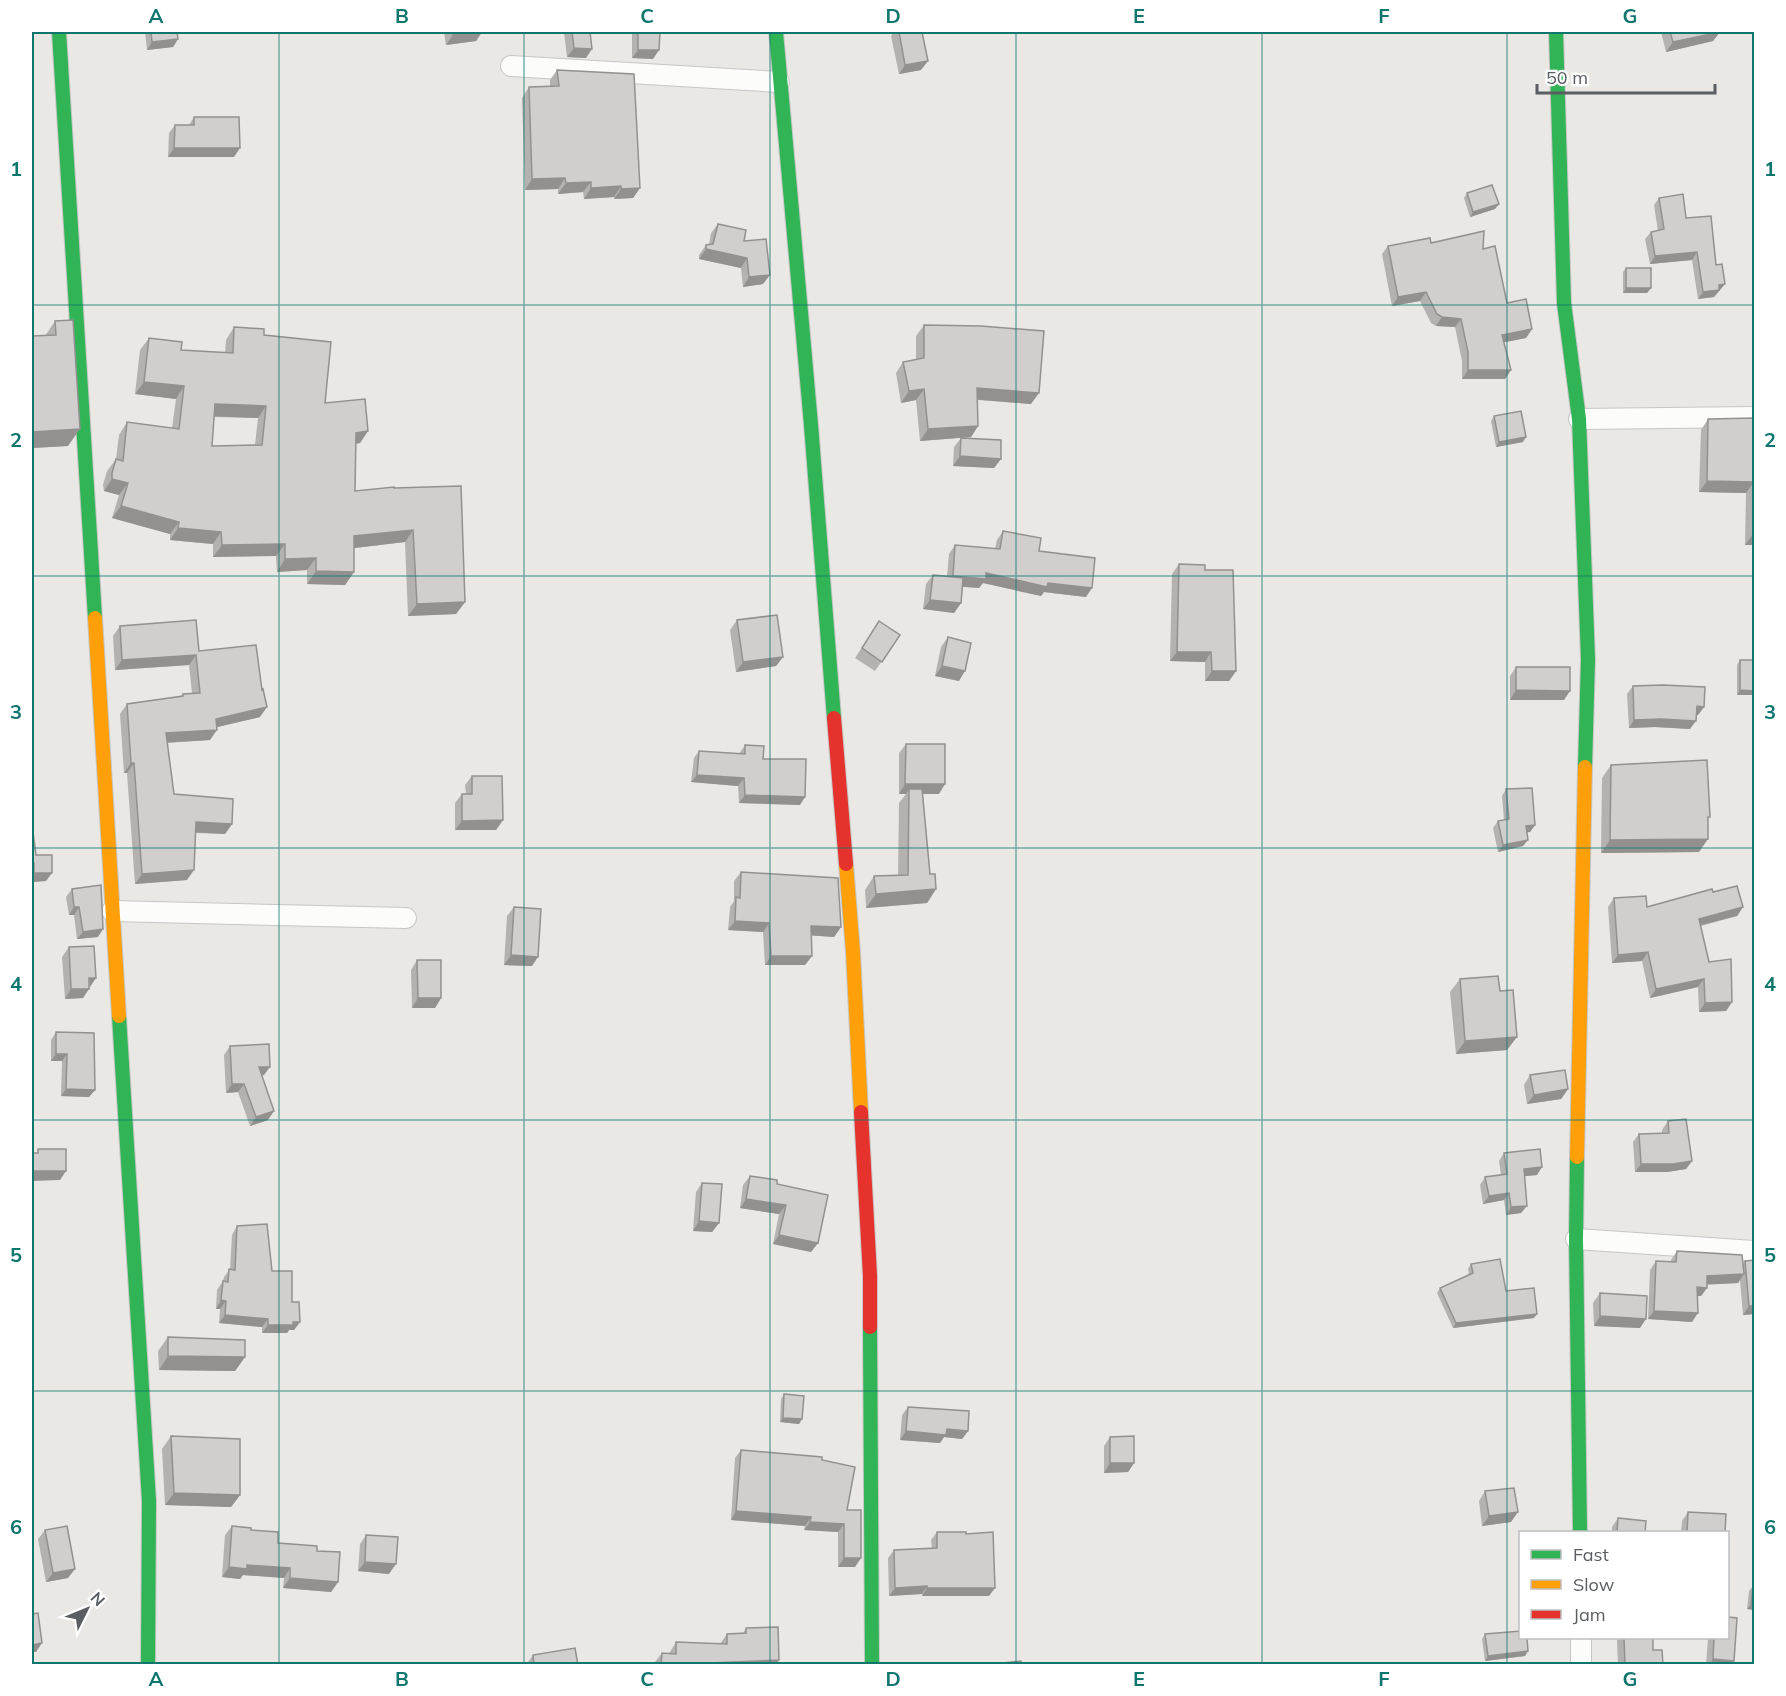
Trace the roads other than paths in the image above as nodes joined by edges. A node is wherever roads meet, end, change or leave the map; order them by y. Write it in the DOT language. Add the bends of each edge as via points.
graph roads {
  1 [pos="59,32"];
  2 [pos="776,32"];
  3 [pos="1556,32"];
  4 [pos="511,66"];
  5 [pos="779,82"];
  6 [pos="1755,417"];
  7 [pos="1579,419"];
  8 [pos="112,911"];
  9 [pos="406,918"];
  10 [pos="1576,1239"];
  11 [pos="1755,1251"];
  12 [pos="1580,1531"];
  13 [pos="1581,1639"];
  14 [pos="148,1665"];
  15 [pos="872,1665"];
  16 [pos="1581,1665"];
  1 -- 8 [label="street"];
  2 -- 5 [label="street"];
  3 -- 7 [label="street" via="1564,303"];
  4 -- 5 [label="street"];
  5 -- 15 [label="street" via="853,952 870,1276"];
  6 -- 7 [label="street"];
  7 -- 10 [label="street" via="1588,659"];
  8 -- 9 [label="street"];
  8 -- 14 [label="street" via="149,1501"];
  10 -- 11 [label="street"];
  10 -- 12 [label="street"];
  13 -- 16 [label="street"];
}
